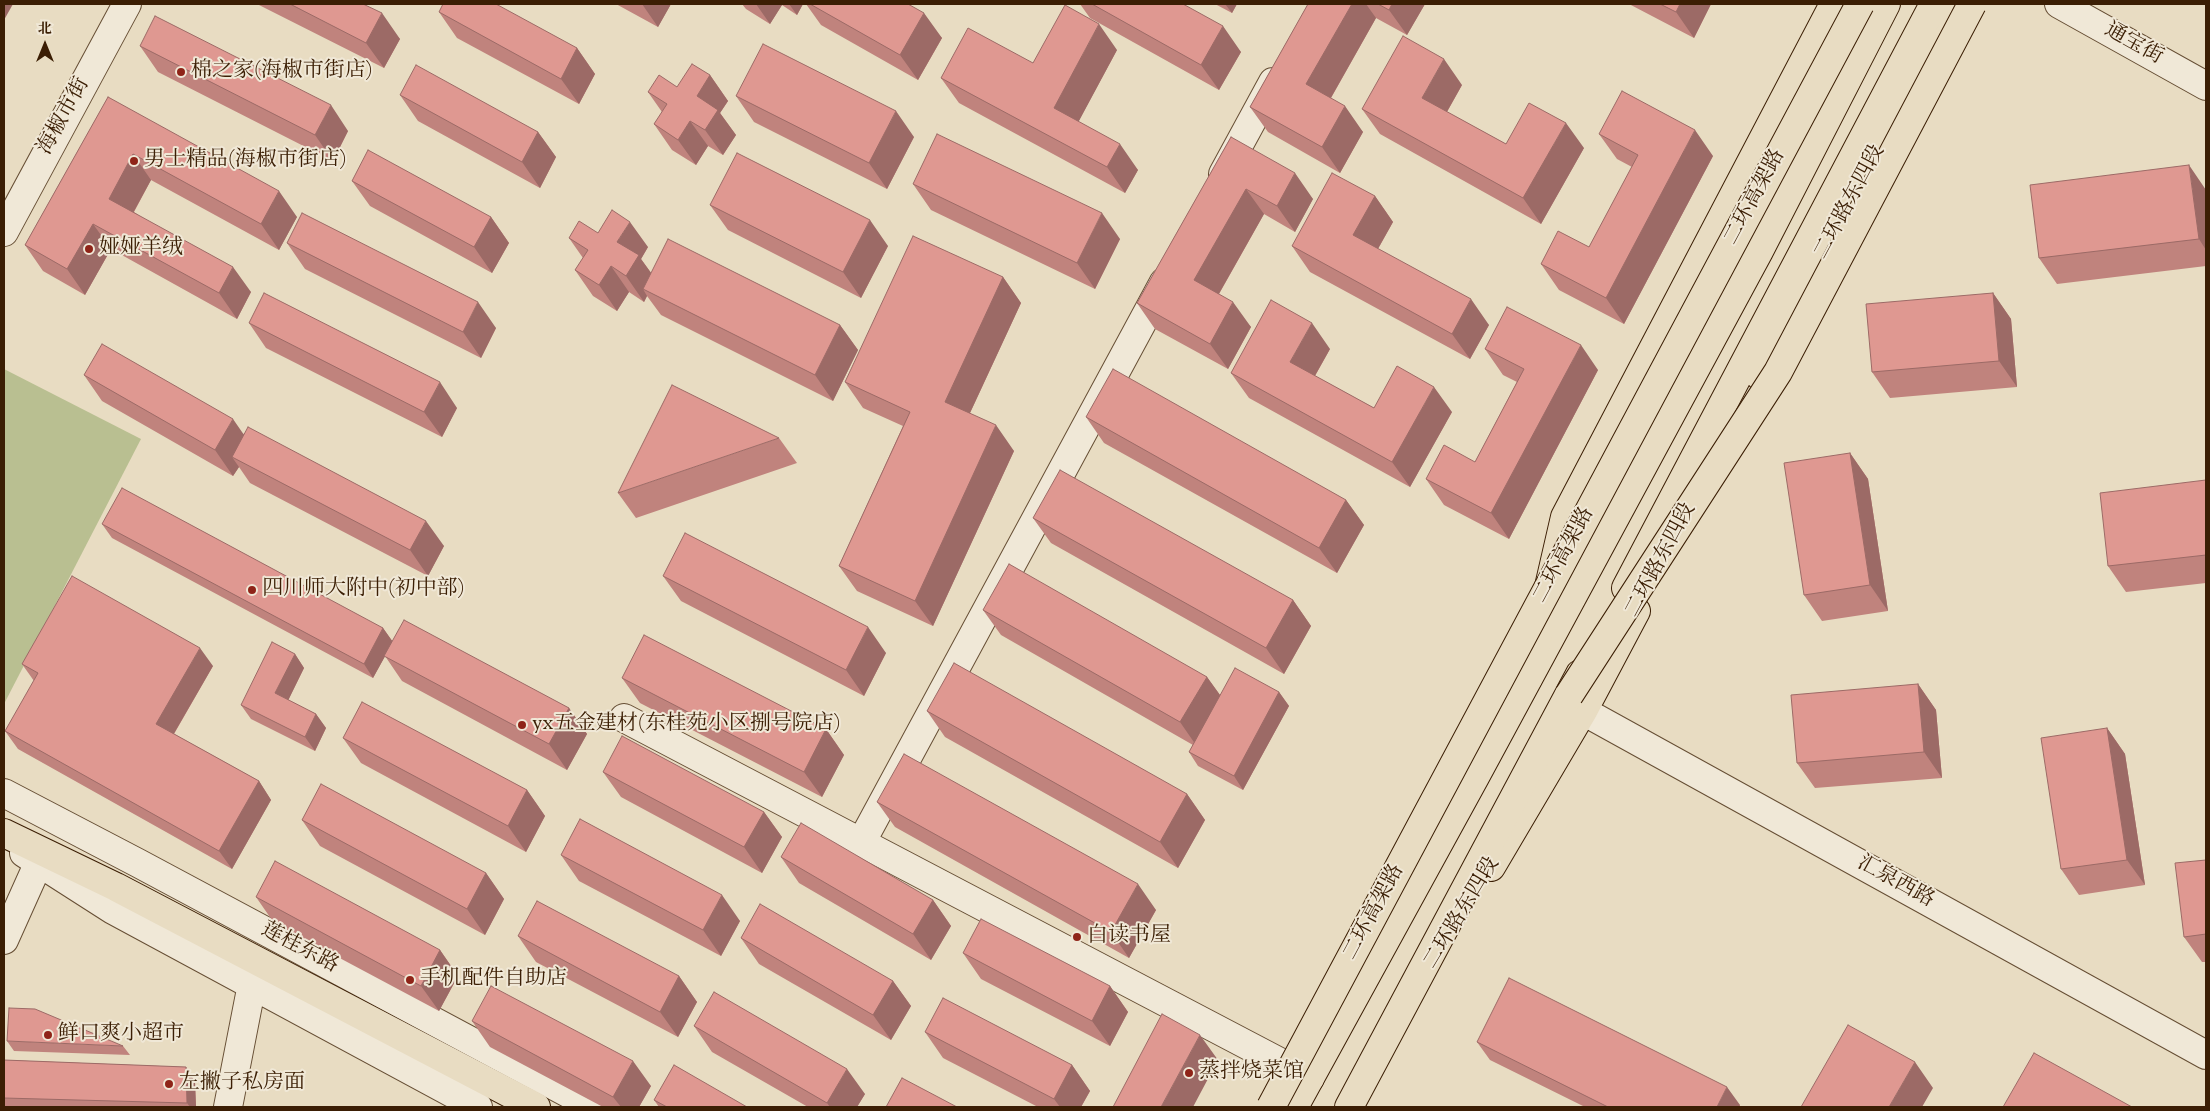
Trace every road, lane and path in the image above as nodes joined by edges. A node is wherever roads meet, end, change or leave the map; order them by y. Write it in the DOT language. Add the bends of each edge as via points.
graph roads {
  1 [pos="127,4"];
  2 [pos="1834,4"];
  3 [pos="1860,4"];
  4 [pos="1886,4"];
  5 [pos="1934,4"];
  6 [pos="1956,4"];
  7 [pos="1972,4"];
  8 [pos="2059,4"];
  9 [pos="1287,56"];
  10 [pos="2206,86"];
  11 [pos="12,192"];
  12 [pos="1211,196"];
  13 [pos="4,232"];
  14 [pos="1178,257"];
  15 [pos="1528,678"];
  16 [pos="1576,703"];
  17 [pos="624,718"];
  18 [pos="4,794"];
  19 [pos="4,833"];
  20 [pos="4,840"];
  21 [pos="861,843"];
  22 [pos="39,862"];
  23 [pos="4,940"];
  24 [pos="252,984"];
  25 [pos="2206,1055"];
  26 [pos="1310,1078"];
  27 [pos="228,1107"];
  28 [pos="478,1107"];
  29 [pos="536,1107"];
  30 [pos="594,1107"];
  31 [pos="1271,1107"];
  32 [pos="1294,1107"];
  33 [pos="1349,1107"];
  1 -- 11 [label="street, 海椒市街"];
  2 -- 15 [label="main road" via="1565,518"];
  3 -- 31 [label="main road, 二环高架路, bridge"];
  4 -- 15 [label="main road" via="1759,251"];
  5 -- 16 [label="main road, bridge"];
  6 -- 16 [label="main road, 二环路东四段"];
  7 -- 16 [label="main road, bridge" via="1778,372"];
  8 -- 10 [label="street, 通宝街"];
  9 -- 12 [label="street"];
  11 -- 13 [label="street, 海椒市街"];
  14 -- 21 [label="street"];
  15 -- 26 [label="main road"];
  16 -- 25 [label="street, 汇泉西路"];
  16 -- 33 [label="main road"];
  17 -- 21 [label="street"];
  18 -- 30 [label="street, 莲桂东路"];
  19 -- 29 [label="main road" via="116,886"];
  20 -- 22 [label="street"];
  21 -- 26 [label="street"];
  22 -- 23 [label="street"];
  22 -- 24 [label="street" via="113,910"];
  24 -- 27 [label="street"];
  24 -- 28 [label="street"];
  26 -- 32 [label="main road"];
}
